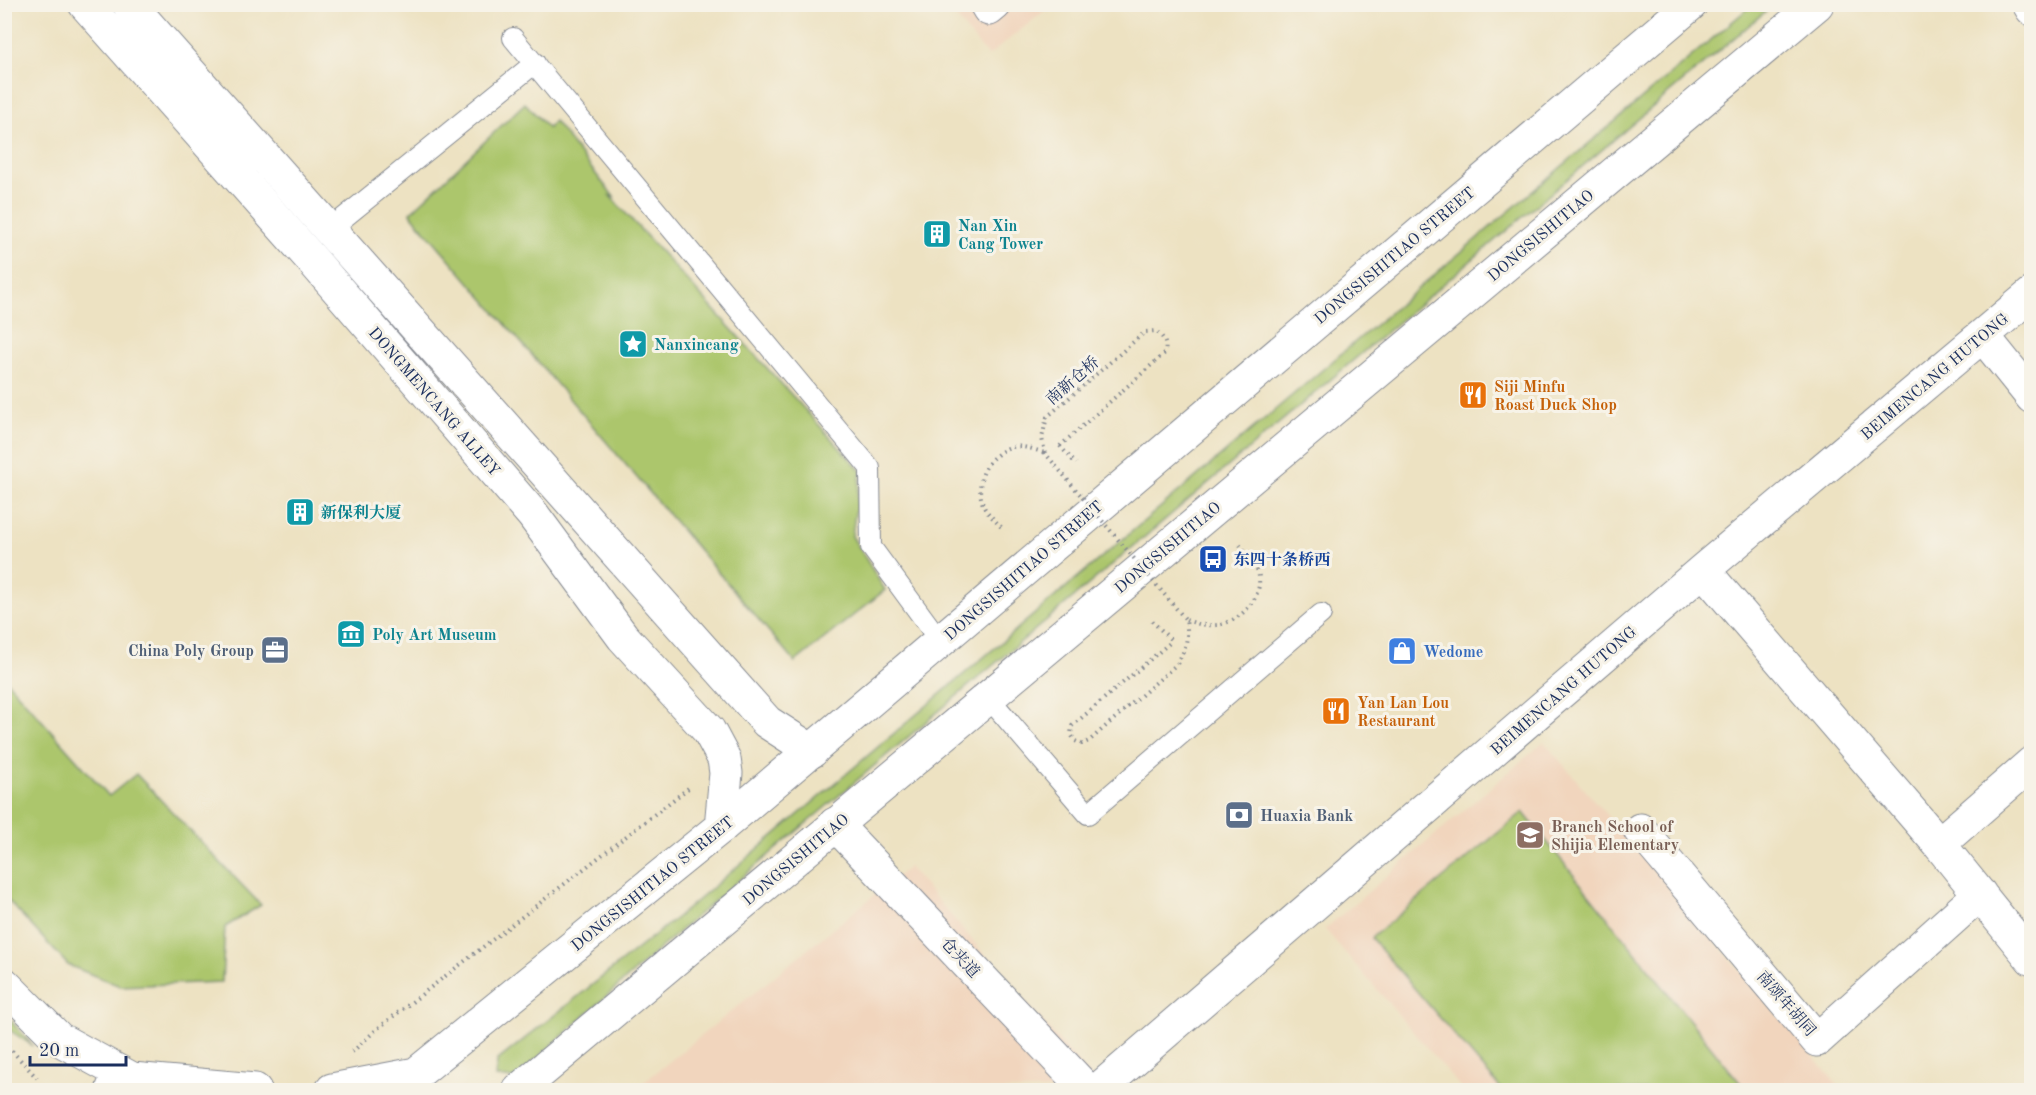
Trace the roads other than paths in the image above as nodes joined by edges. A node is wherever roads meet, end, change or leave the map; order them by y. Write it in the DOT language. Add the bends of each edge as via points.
graph roads {
  1 [pos="85,4"];
  2 [pos="129,4"];
  3 [pos="986,4"];
  4 [pos="995,4"];
  5 [pos="1691,4"];
  6 [pos="1817,4"];
  7 [pos="2029,4"];
  8 [pos="2031,9"];
  9 [pos="513,38"];
  10 [pos="535,63"];
  11 [pos="330,229"];
  12 [pos="2031,294"];
  13 [pos="1983,336"];
  14 [pos="2031,397"];
  15 [pos="1702,570"];
  16 [pos="1321,614"];
  17 [pos="940,641"];
  18 [pos="988,697"];
  19 [pos="812,751"];
  20 [pos="2031,763"];
  21 [pos="835,824"];
  22 [pos="721,827"];
  23 [pos="1640,830"];
  24 [pos="1939,844"];
  25 [pos="1980,894"];
  26 [pos="2031,958"];
  27 [pos="4,984"];
  28 [pos="120,1085"];
  29 [pos="255,1090"];
  30 [pos="332,1090"];
  31 [pos="519,1090"];
  32 [pos="1087,1090"];
  33 [pos="1098,1090"];
  1 -- 22 [label="street, DONGMENCANG ALLEY" via="526,506 623,637 709,731 724,759 726,772"];
  2 -- 11 [label="street"];
  3 -- 4 [label="street" via="989,9"];
  5 -- 17 [label="street, DONGSISHITIAO STREET"];
  6 -- 18 [label="street, DONGSISHITIAO"];
  7 -- 8 [label="street"];
  9 -- 10 [label="lane"];
  10 -- 11 [label="lane"];
  10 -- 17 [label="lane" via="870,468 871,547"];
  11 -- 19 [label="street" via="767,722"];
  12 -- 13 [label="street, BEIMENCANG HUTONG"];
  13 -- 14 [label="street"];
  13 -- 15 [label="street, BEIMENCANG HUTONG"];
  15 -- 24 [label="street"];
  15 -- 33 [label="street, BEIMENCANG HUTONG"];
  16 -- 18 [label="lane" via="1088,814"];
  17 -- 19 [label="street, DONGSISHITIAO STREET"];
  18 -- 21 [label="street, DONGSISHITIAO"];
  19 -- 22 [label="street, DONGSISHITIAO STREET"];
  20 -- 24 [label="street"];
  21 -- 31 [label="street, DONGSISHITIAO"];
  21 -- 32 [label="street, 仓夹道"];
  22 -- 30 [label="street, DONGSISHITIAO STREET" via="416,1074"];
  23 -- 25 [label="street, 南颂年胡同" via="1817,1040"];
  24 -- 25 [label="street"];
  25 -- 26 [label="street"];
  27 -- 28 [label="street" via="58,1039"];
  28 -- 29 [label="street"];
}
